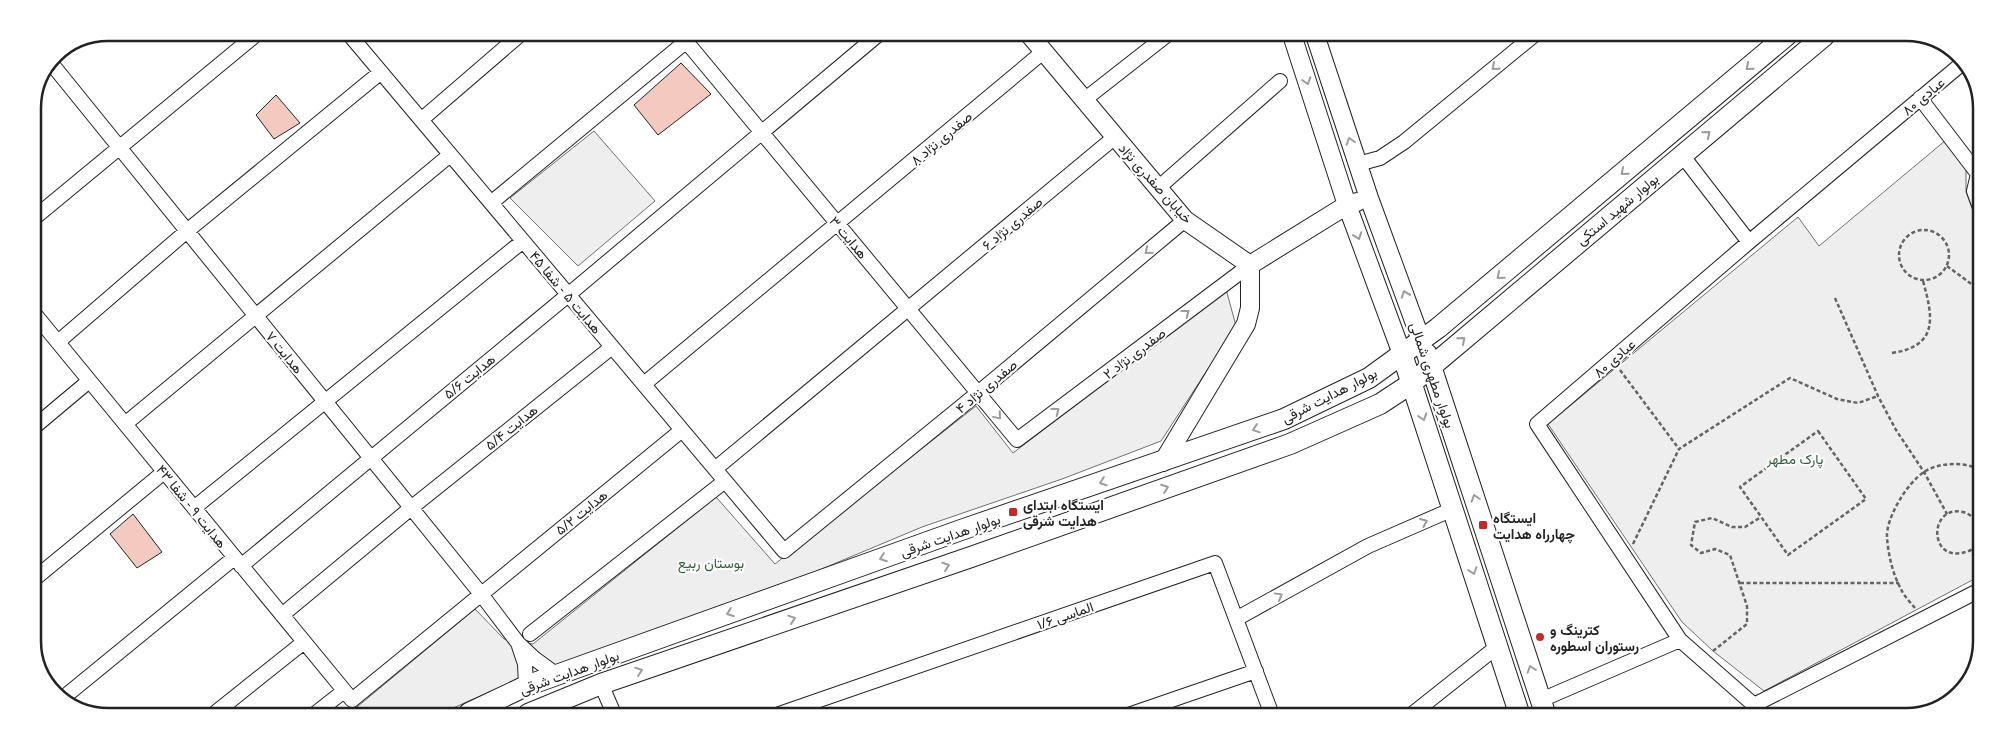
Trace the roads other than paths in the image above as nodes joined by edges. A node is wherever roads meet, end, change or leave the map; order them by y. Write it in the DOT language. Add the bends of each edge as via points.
graph roads {
  1 [pos="248,41"];
  2 [pos="356,41"];
  3 [pos="513,41"];
  4 [pos="681,41"];
  5 [pos="691,41"];
  6 [pos="871,41"];
  7 [pos="1035,41"];
  8 [pos="1159,41"];
  9 [pos="1294,41"];
  10 [pos="1317,41"];
  11 [pos="1527,41"];
  12 [pos="1780,41"];
  13 [pos="1818,41"];
  14 [pos="1044,52"];
  15 [pos="1958,66"];
  16 [pos="55,68"];
  17 [pos="381,72"];
  18 [pos="1280,81"];
  19 [pos="1920,98"];
  20 [pos="1084,100"];
  21 [pos="421,120"];
  22 [pos="762,133"];
  23 [pos="1115,137"];
  24 [pos="120,148"];
  25 [pos="450,155"];
  26 [pos="1682,155"];
  27 [pos="1358,164"];
  28 [pos="1973,164"];
  29 [pos="1158,188"];
  30 [pos="1369,198"];
  31 [pos="491,203"];
  32 [pos="1348,205"];
  33 [pos="41,212"];
  34 [pos="1185,220"];
  35 [pos="838,224"];
  36 [pos="187,231"];
  37 [pos="524,242"];
  38 [pos="1749,242"];
  39 [pos="1250,265"];
  40 [pos="568,295"];
  41 [pos="909,309"];
  42 [pos="256,317"];
  43 [pos="41,322"];
  44 [pos="1422,340"];
  45 [pos="58,342"];
  46 [pos="612,347"];
  47 [pos="1402,354"];
  48 [pos="1432,366"];
  49 [pos="89,381"];
  50 [pos="1412,383"];
  51 [pos="644,384"];
  52 [pos="978,393"];
  53 [pos="325,401"];
  54 [pos="41,421"];
  55 [pos="125,424"];
  56 [pos="682,430"];
  57 [pos="1017,440"];
  58 [pos="370,458"];
  59 [pos="1163,462"];
  60 [pos="715,469"];
  61 [pos="164,472"];
  62 [pos="726,481"];
  63 [pos="194,508"];
  64 [pos="411,508"];
  65 [pos="1453,509"];
  66 [pos="784,551"];
  67 [pos="238,562"];
  68 [pos="41,573"];
  69 [pos="480,594"];
  70 [pos="1973,594"];
  71 [pos="282,615"];
  72 [pos="1236,619"];
  73 [pos="530,634"];
  74 [pos="1680,640"];
  75 [pos="304,642"];
  76 [pos="518,643"];
  77 [pos="1498,646"];
  78 [pos="1256,671"];
  79 [pos="557,675"];
  80 [pos="601,684"];
  81 [pos="526,686"];
  82 [pos="68,694"];
  83 [pos="348,696"];
  84 [pos="221,708"];
  85 [pos="325,708"];
  86 [pos="480,708"];
  87 [pos="543,708"];
  88 [pos="611,708"];
  89 [pos="796,708"];
  90 [pos="1148,708"];
  91 [pos="1269,708"];
  92 [pos="1420,708"];
  93 [pos="1517,708"];
  94 [pos="1544,708"];
  1 -- 24 [label="street"];
  2 -- 17 [label="street, هدایت ۵ - شفا ۴۵"];
  3 -- 21 [label="street"];
  4 -- 31 [label="street"];
  5 -- 22 [label="street, هدایت ۳"];
  6 -- 22 [label="street, هدایت ۵/۶"];
  7 -- 14 [label="street, خیابان صفدری نژاد"];
  8 -- 20 [label="street"];
  9 -- 32 [label="street, بولوار مطهری شمالی, one-way"];
  27 -- 10 [label="street, بولوار مطهری شمالی, one-way"];
  11 -- 27 [label="street, one-way" via="1404,142 1380,158"];
  12 -- 44 [label="main road, بولوار شهید استکی, one-way"];
  26 -- 13 [label="main road, بولوار شهید استکی, one-way"];
  14 -- 20 [label="street, خیابان صفدری نژاد"];
  14 -- 35 [label="street, صفدری نژاد ۸"];
  15 -- 19 [label="street, عبادی ۸۰"];
  16 -- 24 [label="street, هدایت ۷"];
  17 -- 21 [label="street, هدایت ۵ - شفا ۴۵"];
  17 -- 36 [label="street"];
  18 -- 29 [label="street"];
  19 -- 28 [label="street"];
  19 -- 38 [label="street, عبادی ۸۰"];
  20 -- 23 [label="street, خیابان صفدری نژاد"];
  21 -- 25 [label="street, هدایت ۵ - شفا ۴۵"];
  22 -- 35 [label="street, هدایت ۳"];
  22 -- 40 [label="street, هدایت ۵/۶"];
  23 -- 29 [label="street, خیابان صفدری نژاد"];
  23 -- 41 [label="street, صفدری نژاد ۶"];
  24 -- 33 [label="street"];
  24 -- 36 [label="street, هدایت ۷"];
  25 -- 31 [label="street, هدایت ۵ - شفا ۴۵"];
  25 -- 42 [label="street"];
  26 -- 38 [label="street"];
  48 -- 26 [label="main road, بولوار شهید استکی, one-way"];
  27 -- 30 [label="street, بولوار مطهری شمالی"];
  29 -- 34 [label="street, خیابان صفدری نژاد"];
  30 -- 32 [label="street"];
  44 -- 30 [label="street, بولوار مطهری شمالی, one-way"];
  31 -- 37 [label="street, هدایت ۵ - شفا ۴۵"];
  32 -- 39 [label="street"];
  32 -- 47 [label="street, بولوار مطهری شمالی, one-way"];
  34 -- 39 [label="street, خیابان صفدری نژاد"];
  34 -- 52 [label="street, صفدری نژاد ۴, one-way"];
  35 -- 41 [label="street, هدایت ۳"];
  35 -- 51 [label="street, صفدری نژاد ۸"];
  36 -- 42 [label="street, هدایت ۷"];
  36 -- 45 [label="street"];
  37 -- 40 [label="street, هدایت ۵ - شفا ۴۵"];
  37 -- 53 [label="street"];
  38 -- 74 [label="street, عبادی ۸۰" via="1537,424"];
  57 -- 39 [label="street, صفدری نژاد ۲, one-way"];
  39 -- 59 [label="street" via="1250,308 1246,324"];
  40 -- 46 [label="street, هدایت ۵ - شفا ۴۵"];
  40 -- 58 [label="street, هدایت ۵/۶"];
  41 -- 52 [label="street, هدایت ۳"];
  41 -- 60 [label="street, صفدری نژاد ۶"];
  42 -- 53 [label="street, هدایت ۷"];
  42 -- 55 [label="street"];
  43 -- 45 [label="street, هدایت ۹ - شفا ۴۳"];
  44 -- 47 [label="main road, بولوار هدایت شرقی"];
  44 -- 48 [label="main road, بولوار مطهری شمالی"];
  45 -- 49 [label="street, هدایت ۹ - شفا ۴۳"];
  46 -- 51 [label="street, هدایت ۵ - شفا ۴۵"];
  46 -- 64 [label="street, هدایت ۵/۴"];
  47 -- 50 [label="main road, بولوار مطهری شمالی"];
  47 -- 59 [label="main road, بولوار هدایت شرقی, one-way" via="1369,378 1284,419"];
  48 -- 50 [label="main road, بولوار شهید استکی"];
  94 -- 48 [label="main road, بولوار مطهری شمالی, one-way"];
  49 -- 54 [label="street"];
  49 -- 55 [label="street, هدایت ۹ - شفا ۴۳"];
  50 -- 65 [label="main road, بولوار مطهری شمالی, one-way"];
  80 -- 50 [label="main road, بولوار هدایت شرقی, one-way" via="1290,444 1380,404"];
  51 -- 56 [label="street, هدایت ۵ - شفا ۴۵"];
  52 -- 57 [label="street, هدایت ۳, one-way"];
  52 -- 66 [label="street, صفدری نژاد ۴"];
  53 -- 58 [label="street, هدایت ۷"];
  53 -- 63 [label="street"];
  55 -- 61 [label="street, هدایت ۹ - شفا ۴۳"];
  56 -- 60 [label="street, هدایت ۵ - شفا ۴۵"];
  56 -- 69 [label="street, هدایت ۵/۲"];
  58 -- 64 [label="street, هدایت ۷"];
  58 -- 67 [label="street, هدایت ۵/۶"];
  59 -- 79 [label="main road, بولوار هدایت شرقی, one-way" via="961,530"];
  60 -- 62 [label="street, هدایت ۵ - شفا ۴۵"];
  61 -- 63 [label="street, هدایت ۹ - شفا ۴۳"];
  61 -- 68 [label="street"];
  62 -- 66 [label="street, هدایت ۵ - شفا ۴۵"];
  62 -- 73 [label="street"];
  63 -- 67 [label="street, هدایت ۹ - شفا ۴۳"];
  64 -- 69 [label="street, هدایت ۷"];
  64 -- 71 [label="street, هدایت ۵/۴"];
  72 -- 65 [label="street, one-way" via="1368,546"];
  65 -- 77 [label="main road, بولوار مطهری شمالی, one-way"];
  67 -- 71 [label="street, هدایت ۹ - شفا ۴۳"];
  67 -- 82 [label="street, هدایت ۵/۶"];
  69 -- 76 [label="street, هدایت ۷"];
  69 -- 83 [label="street, هدایت ۵/۲"];
  70 -- 74 [label="street, عبادی ۸۰" via="1754,705"];
  71 -- 75 [label="street, هدایت ۹ - شفا ۴۳"];
  72 -- 78 [label="street"];
  72 -- 89 [label="street, الماسی ۱/۶" via="1215,563"];
  74 -- 94 [label="street"];
  75 -- 83 [label="street, هدایت ۹ - شفا ۴۳"];
  75 -- 84 [label="street"];
  76 -- 79 [label="street, هدایت ۷"];
  76 -- 81 [label="street, هدایت ۷" via="525,664"];
  77 -- 92 [label="street"];
  77 -- 93 [label="main road, بولوار مطهری شمالی"];
  78 -- 90 [label="street"];
  78 -- 91 [label="street"];
  79 -- 81 [label="main road, بولوار هدایت شرقی"];
  80 -- 87 [label="main road, بولوار هدایت شرقی"];
  80 -- 88 [label="street"];
  81 -- 86 [label="main road, بولوار هدایت شرقی"];
  83 -- 85 [label="street, هدایت ۵/۲"];
}
